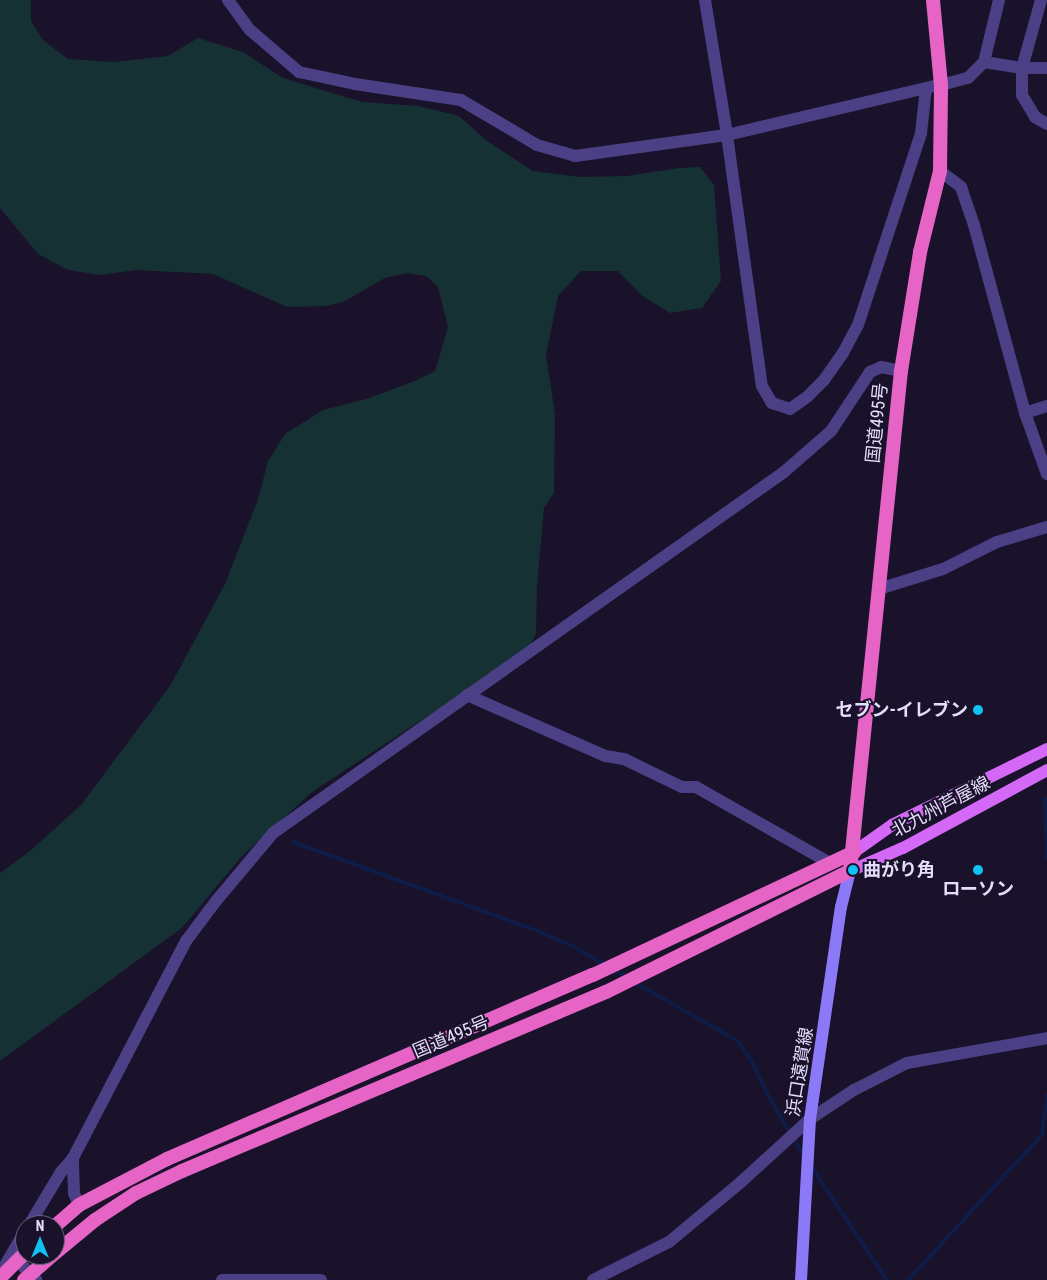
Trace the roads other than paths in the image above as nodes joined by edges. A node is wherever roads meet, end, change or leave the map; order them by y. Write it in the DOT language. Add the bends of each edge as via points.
graph roads {
  1 [pos="228,0"];
  2 [pos="705,0"];
  3 [pos="933,0"];
  4 [pos="999,0"];
  5 [pos="1041,0"];
  6 [pos="984,62"];
  7 [pos="1022,68"];
  8 [pos="1047,68"];
  9 [pos="941,85"];
  10 [pos="926,88"];
  11 [pos="1047,124"];
  12 [pos="727,136"];
  13 [pos="940,170"];
  14 [pos="901,371"];
  15 [pos="1047,406"];
  16 [pos="1026,413"];
  17 [pos="1047,474"];
  18 [pos="1047,527"];
  19 [pos="880,589"];
  20 [pos="467,695"];
  21 [pos="1047,749"];
  22 [pos="1047,770"];
  23 [pos="854,852"];
  24 [pos="830,863"];
  25 [pos="850,870"];
  26 [pos="1047,1038"];
  27 [pos="810,1119"];
  28 [pos="73,1158"];
  29 [pos="79,1205"];
  30 [pos="35,1215"];
  31 [pos="65,1217"];
  32 [pos="65,1245"];
  33 [pos="15,1249"];
  34 [pos="15,1263"];
  35 [pos="25,1265"];
  36 [pos="43,1265"];
  37 [pos="0,1274"];
  38 [pos="0,1278"];
  39 [pos="31,1278"];
  40 [pos="222,1280"];
  41 [pos="320,1280"];
  42 [pos="593,1280"];
  43 [pos="801,1280"];
  1 -- 12 [label="street" via="250,30 299,72 461,100 536,146 575,156"];
  2 -- 12 [label="street"];
  3 -- 9 [label="highway, 国道495号"];
  4 -- 6 [label="street"];
  5 -- 7 [label="street"];
  6 -- 7 [label="street"];
  6 -- 9 [label="street" via="968,78"];
  7 -- 8 [label="street"];
  7 -- 11 [label="street" via="1022,95 1035,117"];
  9 -- 10 [label="street"];
  9 -- 13 [label="highway, 国道495号"];
  10 -- 12 [label="street"];
  10 -- 12 [label="street" via="921,133 858,325 824,380 808,398 790,409 772,403 762,386"];
  13 -- 14 [label="highway, 国道495号" via="920,252"];
  13 -- 16 [label="street" via="961,187"];
  14 -- 19 [label="highway, 国道495号"];
  14 -- 20 [label="street" via="882,366 870,372 831,431 791,466"];
  15 -- 16 [label="street"];
  16 -- 17 [label="street"];
  18 -- 19 [label="street" via="998,542 943,569"];
  19 -- 23 [label="highway, 国道495号"];
  20 -- 24 [label="street" via="605,756 624,759 682,788 696,787"];
  20 -- 28 [label="street" via="273,833 186,941"];
  21 -- 23 [label="main road, 北九州芦屋線" via="892,825"];
  22 -- 25 [label="main road, 北九州芦屋線" via="904,848"];
  23 -- 24 [label="highway, 国道495号"];
  23 -- 25 [label="highway, 国道495号"];
  24 -- 29 [label="highway, 国道495号" via="593,975 167,1159"];
  25 -- 27 [label="main road, 浜口遠賀線" via="840,908"];
  25 -- 32 [label="highway, 国道495号" via="606,992 182,1170 136,1193"];
  26 -- 27 [label="street" via="907,1063 854,1090"];
  27 -- 42 [label="street" via="670,1242"];
  27 -- 43 [label="main road, 浜口遠賀線"];
  28 -- 29 [label="street" via="74,1193"];
  28 -- 30 [label="street"];
  29 -- 31 [label="highway, 国道495号"];
  33 -- 37 [label="street"];
  34 -- 38 [label="highway"];
  35 -- 39 [label="street"];
  36 -- 39 [label="highway, 国道495号"];
  40 -- 41 [label="street"];
}
